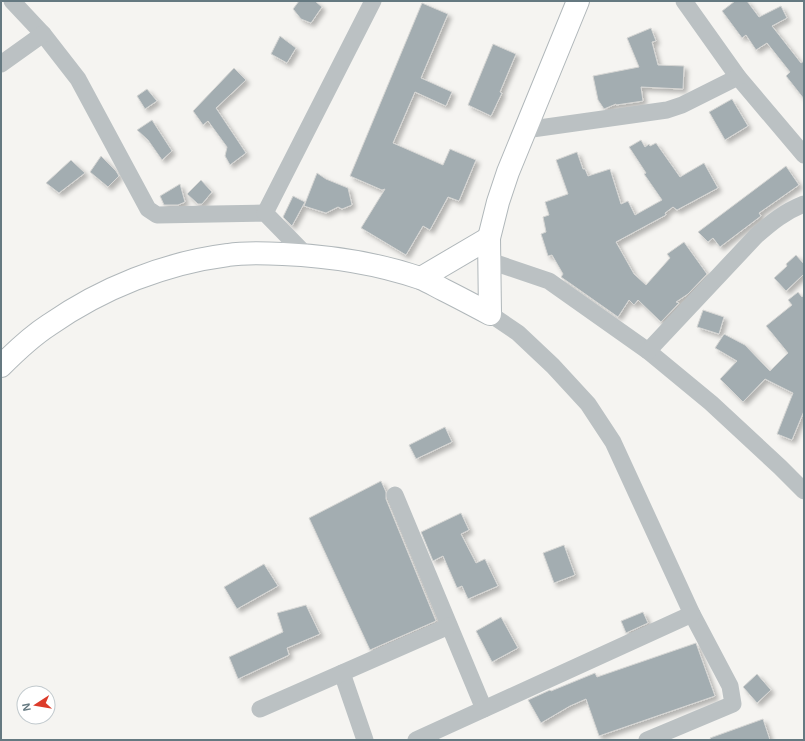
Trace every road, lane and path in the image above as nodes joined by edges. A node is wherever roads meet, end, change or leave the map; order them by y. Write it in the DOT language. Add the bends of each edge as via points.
graph roads {
  1 [pos="12,1"];
  2 [pos="373,1"];
  3 [pos="578,1"];
  4 [pos="684,1"];
  5 [pos="43,34"];
  6 [pos="1,64"];
  7 [pos="738,77"];
  8 [pos="525,130"];
  9 [pos="804,155"];
  10 [pos="804,204"];
  11 [pos="265,214"];
  12 [pos="489,238"];
  13 [pos="306,255"];
  14 [pos="490,261"];
  15 [pos="421,278"];
  16 [pos="490,314"];
  17 [pos="648,351"];
  18 [pos="1,366"];
  19 [pos="804,492"];
  20 [pos="395,495"];
  21 [pos="692,614"];
  22 [pos="449,626"];
  23 [pos="342,673"];
  24 [pos="260,709"];
  25 [pos="484,709"];
  26 [pos="365,740"];
  27 [pos="416,740"];
  28 [pos="647,740"];
  1 -- 5 [label="street"];
  2 -- 11 [label="street"];
  3 -- 8 [label="street"];
  4 -- 7 [label="street"];
  5 -- 6 [label="street"];
  5 -- 11 [label="street" via="78,80 148,209 156,215"];
  7 -- 8 [label="street" via="667,110"];
  7 -- 9 [label="street"];
  8 -- 12 [label="street" via="508,172"];
  10 -- 17 [label="street" via="775,219 756,236"];
  11 -- 13 [label="street"];
  12 -- 14 [label="street"];
  12 -- 15 [label="street"];
  13 -- 15 [label="street" via="354,261"];
  13 -- 18 [label="street" via="230,254 192,261 151,273 118,286 74,309 49,325"];
  14 -- 16 [label="street"];
  14 -- 17 [label="street" via="549,281"];
  15 -- 16 [label="street"];
  16 -- 21 [label="street" via="518,334 553,366 588,404 609,436 638,494"];
  17 -- 19 [label="street" via="711,403"];
  20 -- 22 [label="street"];
  21 -- 25 [label="street"];
  21 -- 28 [label="street" via="730,686 733,704"];
  22 -- 23 [label="street"];
  22 -- 25 [label="street"];
  23 -- 24 [label="street"];
  23 -- 26 [label="street"];
  25 -- 27 [label="street"];
}
